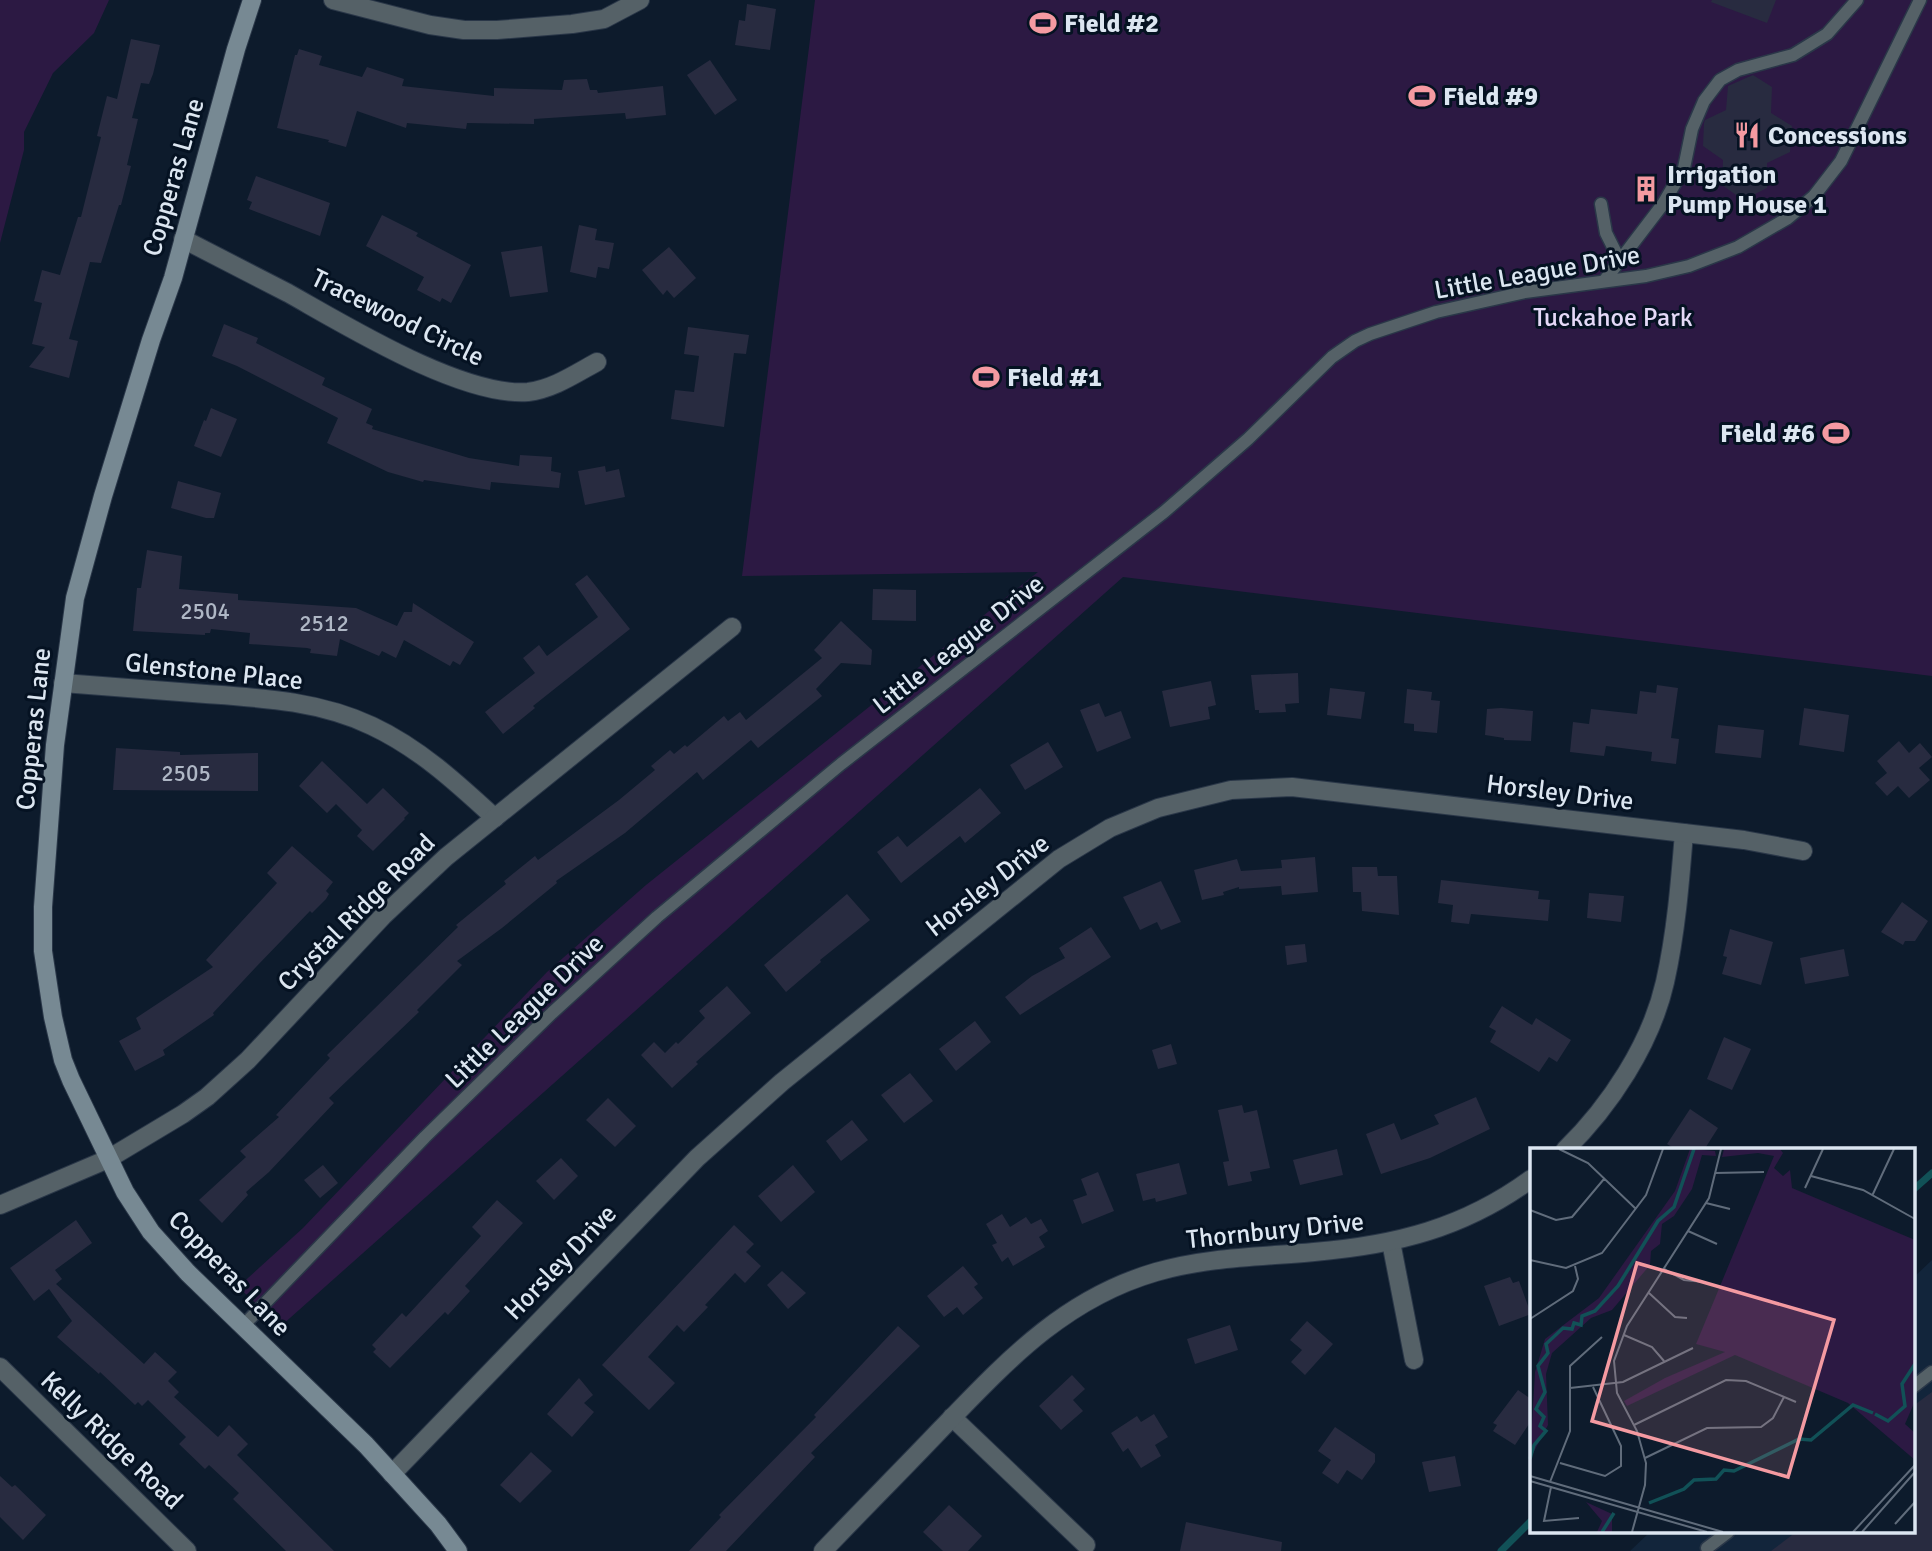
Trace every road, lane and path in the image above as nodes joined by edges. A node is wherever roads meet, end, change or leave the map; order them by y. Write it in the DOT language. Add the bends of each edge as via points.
graph roads {
  1 [pos="252,0"];
  2 [pos="333,0"];
  3 [pos="640,0"];
  4 [pos="1857,0"];
  5 [pos="1920,0"];
  6 [pos="1601,204"];
  7 [pos="183,239"];
  8 [pos="1620,261"];
  9 [pos="1605,281"];
  10 [pos="597,362"];
  11 [pos="732,626"];
  12 [pos="62,683"];
  13 [pos="495,818"];
  14 [pos="1684,833"];
  15 [pos="1803,851"];
  16 [pos="1567,1148"];
  17 [pos="108,1159"];
  18 [pos="1530,1180"];
  19 [pos="0,1205"];
  20 [pos="1391,1242"];
  21 [pos="242,1327"];
  22 [pos="1414,1360"];
  23 [pos="0,1367"];
  24 [pos="1932,1373"];
  25 [pos="1914,1386"];
  26 [pos="952,1417"];
  27 [pos="392,1474"];
  28 [pos="1726,1534"];
  29 [pos="1086,1545"];
  30 [pos="1707,1550"];
  31 [pos="187,1551"];
  32 [pos="458,1551"];
  33 [pos="823,1551"];
  1 -- 7 [label="street, Copperas Lane"];
  2 -- 3 [label="street" via="464,30 604,19"];
  4 -- 8 [label="lane" via="1827,34 1793,55 1738,70 1720,80 1692,129 1684,168"];
  5 -- 9 [label="lane, Little League Drive" via="1841,161 1814,196 1788,218 1717,256 1646,276"];
  6 -- 8 [label="lane" via="1606,233"];
  7 -- 10 [label="street, Tracewood Circle" via="418,361 478,386 500,392 530,391 553,386"];
  7 -- 12 [label="street, Copperas Lane" via="75,598"];
  8 -- 9 [label="lane"];
  9 -- 21 [label="lane, Little League Drive" via="1525,292 1436,312 1370,334 1332,357 1154,521 841,764 657,917 425,1137"];
  11 -- 13 [label="street, Crystal Ridge Road"];
  12 -- 13 [label="street, Glenstone Place" via="280,700 351,717 405,745"];
  12 -- 17 [label="street, Copperas Lane" via="43,951 63,1060"];
  13 -- 17 [label="street, Crystal Ridge Road" via="383,915 207,1097"];
  14 -- 15 [label="street, Horsley Drive"];
  14 -- 16 [label="street" via="1665,984 1641,1048 1614,1094"];
  14 -- 27 [label="street, Horsley Drive" via="1292,787 1199,796 1110,828 1059,859 782,1082 697,1158"];
  17 -- 19 [label="street, Crystal Ridge Road"];
  17 -- 21 [label="street, Copperas Lane" via="151,1231"];
  18 -- 20 [label="street, Thornbury Drive" via="1463,1220"];
  20 -- 22 [label="street"];
  20 -- 26 [label="street, Thornbury Drive" via="1203,1261 1108,1290 1021,1347"];
  21 -- 27 [label="street, Copperas Lane"];
  23 -- 31 [label="street, Kelly Ridge Road"];
  24 -- 25 [label="lane"];
  26 -- 29 [label="street"];
  26 -- 33 [label="street, Thornbury Drive"];
  27 -- 32 [label="street, Copperas Lane"];
  28 -- 30 [label="lane"];
}
